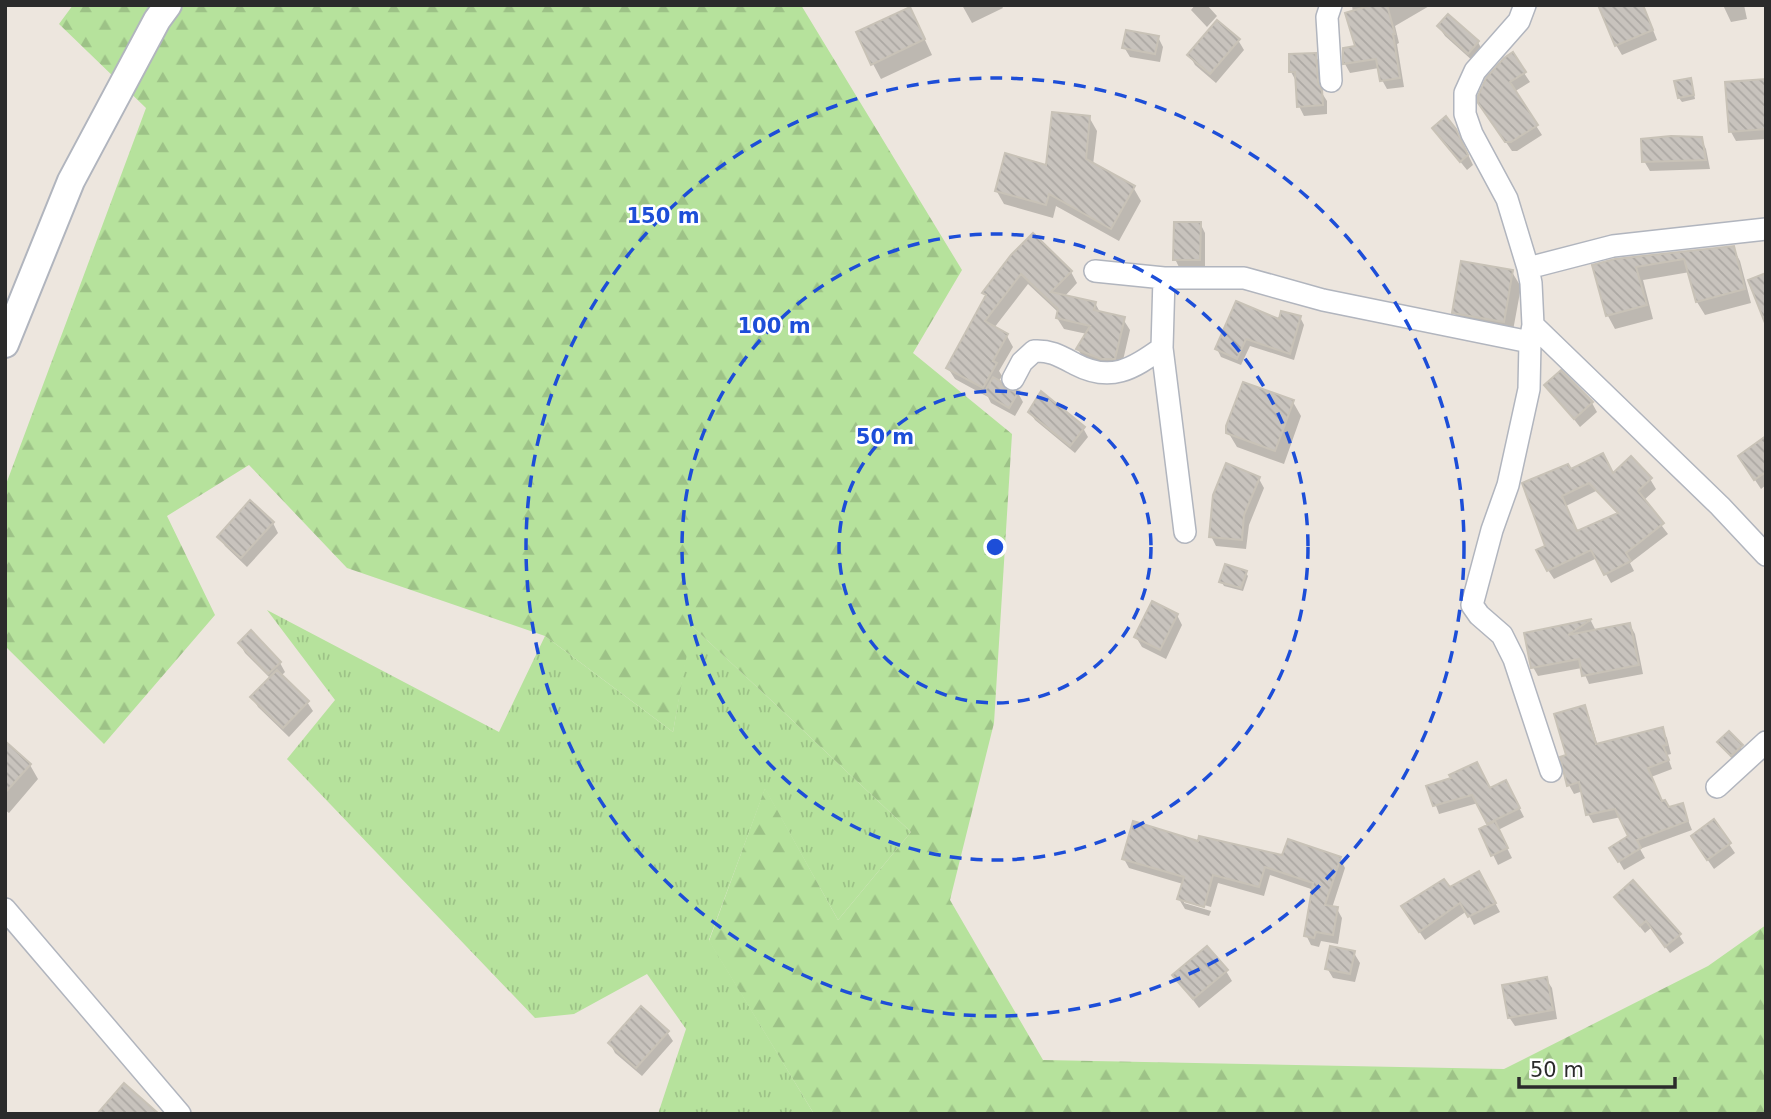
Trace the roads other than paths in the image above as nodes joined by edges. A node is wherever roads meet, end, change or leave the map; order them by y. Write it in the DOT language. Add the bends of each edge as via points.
graph roads {
  1 [pos="168,5"];
  2 [pos="1331,5"];
  3 [pos="1525,5"];
  4 [pos="1331,81"];
  5 [pos="1766,229"];
  6 [pos="1528,268"];
  7 [pos="1095,271"];
  8 [pos="1164,278"];
  9 [pos="1532,333"];
  10 [pos="5,344"];
  11 [pos="1162,348"];
  12 [pos="1013,379"];
  13 [pos="1185,532"];
  14 [pos="1766,555"];
  15 [pos="1766,741"];
  16 [pos="1551,771"];
  17 [pos="1717,787"];
  18 [pos="5,909"];
  19 [pos="180,1114"];
  1 -- 10 [label="street" via="71,181"];
  2 -- 4 [label="street" via="1327,17"];
  3 -- 6 [label="street" via="1519,22 1475,71 1465,93 1465,114 1507,199"];
  5 -- 6 [label="street" via="1613,246"];
  6 -- 9 [label="street"];
  7 -- 8 [label="street"];
  8 -- 9 [label="street" via="1244,278 1475,332"];
  8 -- 11 [label="street"];
  9 -- 14 [label="street" via="1720,506"];
  9 -- 16 [label="street" via="1529,390 1508,485 1472,605 1502,635 1514,659"];
  11 -- 12 [label="street" via="1116,374 1086,370 1049,350 1034,351"];
  11 -- 13 [label="street"];
  15 -- 17 [label="street"];
  18 -- 19 [label="street"];
}
